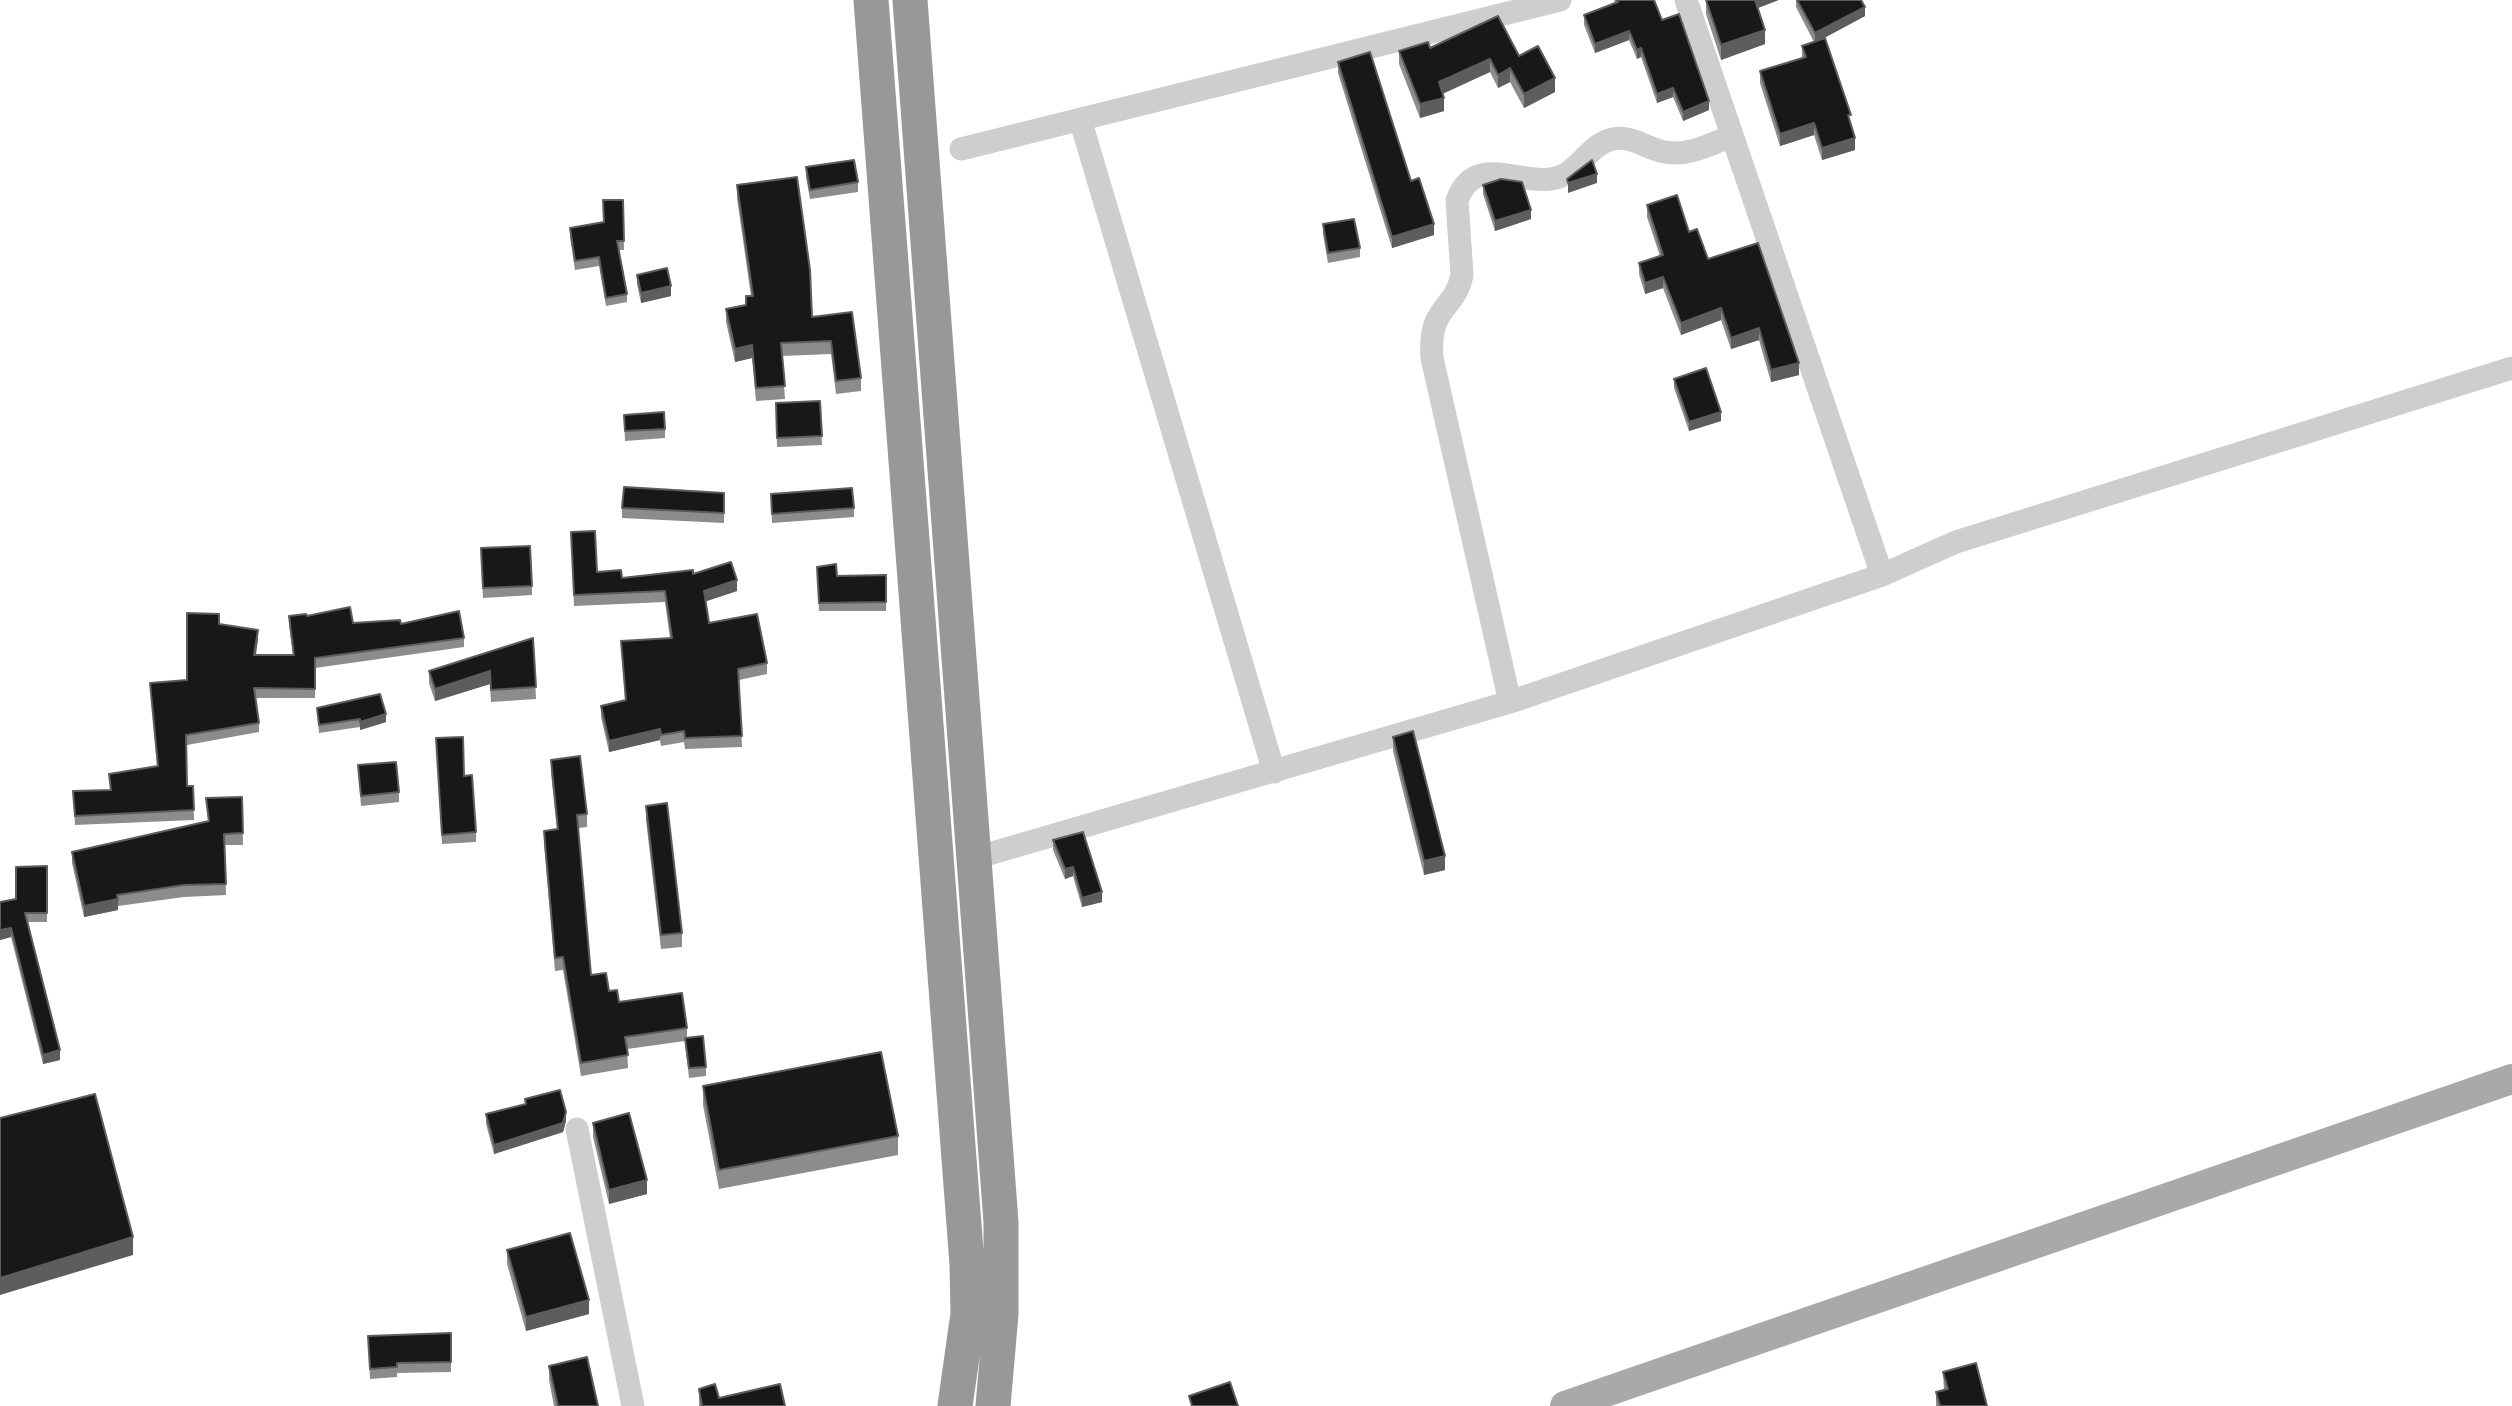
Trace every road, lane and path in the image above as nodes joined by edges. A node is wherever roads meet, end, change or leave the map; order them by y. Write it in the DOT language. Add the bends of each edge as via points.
graph roads {
  1 [pos="871,0"];
  2 [pos="910,0"];
  3 [pos="1560,0"];
  4 [pos="1686,0"];
  5 [pos="1080,119"];
  6 [pos="1732,136"];
  7 [pos="961,149"];
  8 [pos="2512,368"];
  9 [pos="1882,575"];
  10 [pos="1510,702"];
  11 [pos="1274,772"];
  12 [pos="975,858"];
  13 [pos="2512,1079"];
  14 [pos="577,1129"];
  15 [pos="633,1406"];
  16 [pos="955,1406"];
  17 [pos="993,1406"];
  18 [pos="1565,1406"];
  1 -- 16 [label="highway" via="967,1264 968,1314"];
  2 -- 12 [label="highway"];
  3 -- 5 [label="street"];
  4 -- 6 [label="street"];
  5 -- 7 [label="street"];
  5 -- 11 [label="street"];
  6 -- 9 [label="street"];
  6 -- 10 [label="street" via="1675,154 1615,138 1604,141 1569,173 1555,179 1496,173 1474,179 1461,190 1457,201 1461,283 1436,318 1432,358"];
  8 -- 9 [label="street" via="1956,542"];
  9 -- 10 [label="street"];
  10 -- 11 [label="street"];
  11 -- 12 [label="street"];
  12 -- 17 [label="highway" via="1001,1222 1001,1314"];
  13 -- 18 [label="main road"];
  14 -- 15 [label="street"];
}
